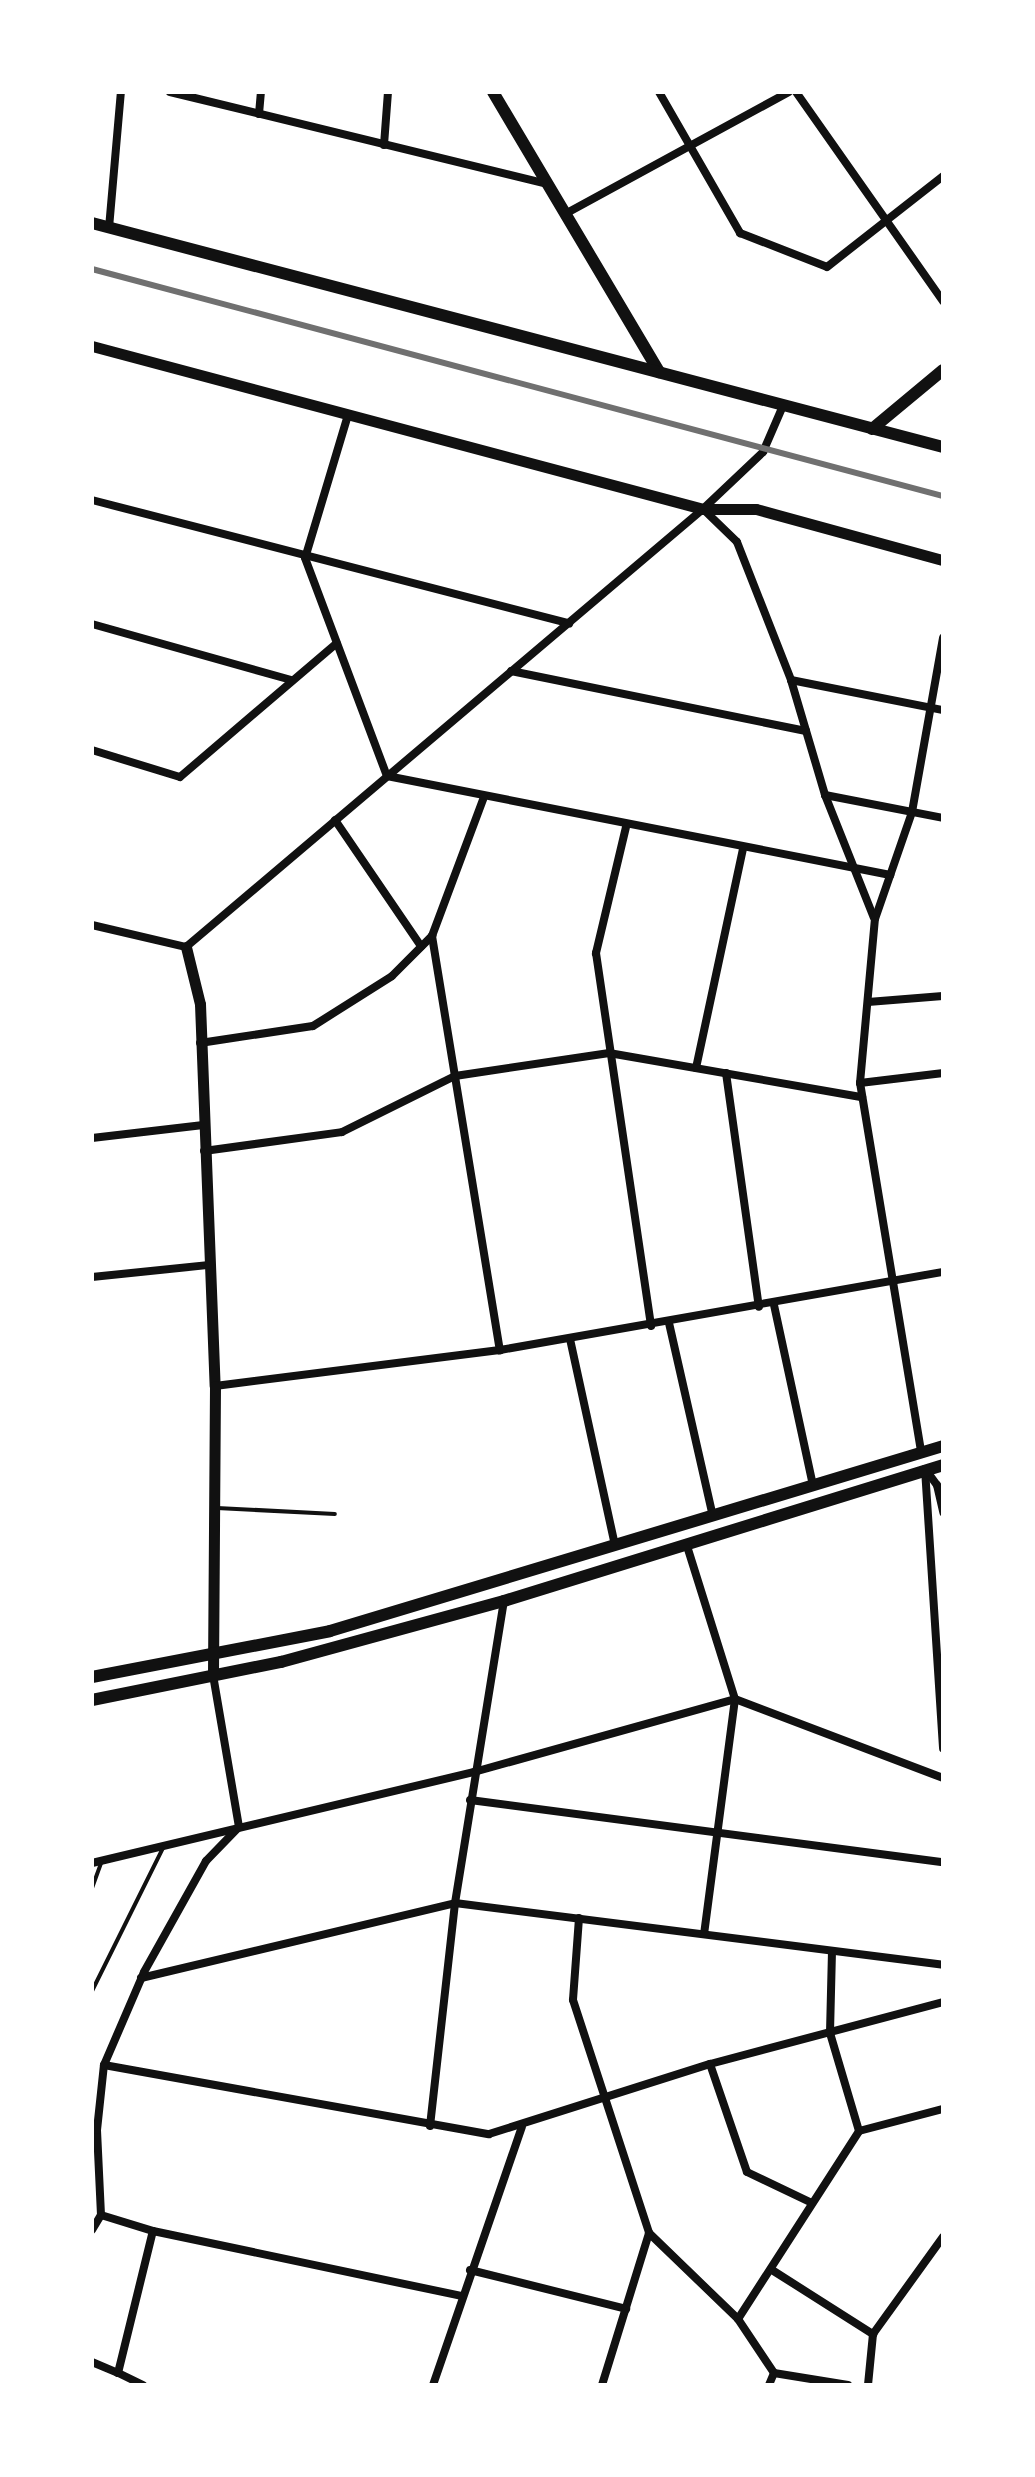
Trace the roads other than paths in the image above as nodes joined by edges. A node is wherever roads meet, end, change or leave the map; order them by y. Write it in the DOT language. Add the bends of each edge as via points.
graph roads {
  1 [pos="121,92"];
  2 [pos="170,92"];
  3 [pos="261,92"];
  4 [pos="388,92"];
  5 [pos="493,92"];
  6 [pos="659,92"];
  7 [pos="789,92"];
  8 [pos="796,92"];
  9 [pos="259,114"];
  10 [pos="384,145"];
  11 [pos="690,145"];
  12 [pos="943,176"];
  13 [pos="547,184"];
  14 [pos="565,214"];
  15 [pos="887,222"];
  16 [pos="92,223"];
  17 [pos="109,228"];
  18 [pos="943,301"];
  19 [pos="92,346"];
  20 [pos="943,370"];
  21 [pos="659,372"];
  22 [pos="782,408"];
  23 [pos="348,415"];
  24 [pos="872,429"];
  25 [pos="943,447"];
  26 [pos="92,500"];
  27 [pos="703,509"];
  28 [pos="305,558"];
  29 [pos="943,560"];
  30 [pos="569,623"];
  31 [pos="92,624"];
  32 [pos="943,638"];
  33 [pos="337,643"];
  34 [pos="511,671"];
  35 [pos="291,680"];
  36 [pos="791,680"];
  37 [pos="931,708"];
  38 [pos="943,710"];
  39 [pos="806,731"];
  40 [pos="92,750"];
  41 [pos="387,776"];
  42 [pos="825,795"];
  43 [pos="484,797"];
  44 [pos="912,812"];
  45 [pos="943,818"];
  46 [pos="335,820"];
  47 [pos="626,827"];
  48 [pos="743,848"];
  49 [pos="855,867"];
  50 [pos="890,875"];
  51 [pos="875,919"];
  52 [pos="92,925"];
  53 [pos="432,936"];
  54 [pos="421,946"];
  55 [pos="186,947"];
  56 [pos="943,996"];
  57 [pos="868,1002"];
  58 [pos="199,1044"];
  59 [pos="609,1053"];
  60 [pos="696,1068"];
  61 [pos="726,1073"];
  62 [pos="943,1073"];
  63 [pos="455,1076"];
  64 [pos="860,1083"];
  65 [pos="862,1097"];
  66 [pos="203,1125"];
  67 [pos="92,1138"];
  68 [pos="204,1151"];
  69 [pos="209,1265"];
  70 [pos="943,1272"];
  71 [pos="92,1277"];
  72 [pos="890,1279"];
  73 [pos="774,1305"];
  74 [pos="759,1307"];
  75 [pos="669,1323"];
  76 [pos="651,1326"];
  77 [pos="570,1339"];
  78 [pos="500,1350"];
  79 [pos="215,1386"];
  80 [pos="943,1446"];
  81 [pos="921,1451"];
  82 [pos="943,1465"];
  83 [pos="925,1469"];
  84 [pos="813,1485"];
  85 [pos="215,1508"];
  86 [pos="943,1512"];
  87 [pos="335,1514"];
  88 [pos="713,1516"];
  89 [pos="615,1546"];
  90 [pos="687,1546"];
  91 [pos="504,1601"];
  92 [pos="214,1655"];
  93 [pos="940,1662"];
  94 [pos="213,1675"];
  95 [pos="92,1677"];
  96 [pos="735,1699"];
  97 [pos="92,1700"];
  98 [pos="943,1748"];
  99 [pos="474,1772"];
  100 [pos="943,1778"];
  101 [pos="470,1800"];
  102 [pos="239,1827"];
  103 [pos="717,1833"];
  104 [pos="164,1846"];
  105 [pos="102,1861"];
  106 [pos="943,1862"];
  107 [pos="92,1863"];
  108 [pos="92,1888"];
  109 [pos="455,1903"];
  110 [pos="579,1918"];
  111 [pos="704,1933"];
  112 [pos="832,1951"];
  113 [pos="943,1965"];
  114 [pos="141,1978"];
  115 [pos="92,1991"];
  116 [pos="943,2002"];
  117 [pos="830,2033"];
  118 [pos="710,2064"];
  119 [pos="104,2065"];
  120 [pos="606,2097"];
  121 [pos="943,2109"];
  122 [pos="430,2126"];
  123 [pos="522,2127"];
  124 [pos="859,2131"];
  125 [pos="812,2203"];
  126 [pos="101,2215"];
  127 [pos="92,2230"];
  128 [pos="153,2231"];
  129 [pos="649,2233"];
  130 [pos="943,2237"];
  131 [pos="470,2270"];
  132 [pos="772,2270"];
  133 [pos="461,2296"];
  134 [pos="626,2309"];
  135 [pos="738,2319"];
  136 [pos="873,2334"];
  137 [pos="92,2362"];
  138 [pos="118,2373"];
  139 [pos="774,2373"];
  140 [pos="143,2385"];
  141 [pos="433,2385"];
  142 [pos="602,2385"];
  143 [pos="769,2385"];
  144 [pos="848,2385"];
  145 [pos="868,2385"];
  1 -- 17 [label="street"];
  2 -- 9 [label="street"];
  3 -- 9 [label="street"];
  4 -- 10 [label="street"];
  5 -- 13 [label="main road"];
  6 -- 11 [label="street"];
  7 -- 11 [label="street"];
  8 -- 15 [label="street"];
  9 -- 10 [label="street"];
  10 -- 13 [label="street"];
  11 -- 14 [label="street"];
  11 -- 15 [label="street" via="740,233 827,267"];
  12 -- 15 [label="street"];
  13 -- 14 [label="main road"];
  14 -- 21 [label="main road"];
  15 -- 18 [label="street"];
  16 -- 17 [label="main road"];
  17 -- 21 [label="main road"];
  19 -- 23 [label="street"];
  20 -- 24 [label="main road"];
  21 -- 22 [label="main road"];
  22 -- 24 [label="main road"];
  22 -- 27 [label="street" via="763,452"];
  23 -- 27 [label="street"];
  23 -- 28 [label="street"];
  24 -- 25 [label="main road"];
  26 -- 28 [label="street"];
  27 -- 29 [label="street" via="756,509"];
  27 -- 30 [label="street"];
  27 -- 36 [label="street" via="737,542"];
  28 -- 30 [label="street"];
  28 -- 33 [label="street"];
  30 -- 34 [label="street"];
  31 -- 35 [label="street"];
  32 -- 37 [label="street"];
  33 -- 35 [label="street"];
  33 -- 41 [label="street"];
  34 -- 39 [label="street"];
  34 -- 41 [label="street"];
  35 -- 40 [label="street" via="180,777"];
  36 -- 37 [label="street"];
  36 -- 39 [label="street"];
  37 -- 38 [label="street"];
  37 -- 44 [label="street"];
  39 -- 42 [label="street"];
  41 -- 43 [label="street"];
  41 -- 46 [label="street"];
  42 -- 44 [label="street"];
  42 -- 49 [label="street"];
  43 -- 47 [label="street"];
  43 -- 53 [label="street"];
  44 -- 45 [label="street"];
  44 -- 50 [label="street"];
  46 -- 54 [label="street"];
  46 -- 55 [label="street"];
  47 -- 48 [label="street"];
  47 -- 59 [label="street" via="596,953"];
  48 -- 49 [label="street"];
  48 -- 60 [label="street"];
  49 -- 50 [label="street"];
  49 -- 51 [label="street"];
  50 -- 51 [label="street"];
  51 -- 57 [label="street"];
  52 -- 55 [label="street"];
  53 -- 54 [label="street"];
  53 -- 63 [label="street"];
  54 -- 58 [label="street" via="392,976 313,1026"];
  55 -- 58 [label="street" via="200,1004"];
  56 -- 57 [label="street"];
  57 -- 64 [label="street"];
  58 -- 66 [label="street"];
  59 -- 60 [label="street"];
  59 -- 63 [label="street"];
  59 -- 76 [label="street"];
  60 -- 61 [label="street"];
  61 -- 65 [label="street"];
  61 -- 74 [label="street"];
  62 -- 64 [label="street"];
  63 -- 68 [label="street" via="342,1132"];
  63 -- 78 [label="street"];
  64 -- 65 [label="street"];
  65 -- 72 [label="street"];
  66 -- 67 [label="street"];
  66 -- 68 [label="street"];
  68 -- 69 [label="street"];
  69 -- 71 [label="street"];
  69 -- 79 [label="street"];
  70 -- 72 [label="street"];
  72 -- 73 [label="street"];
  72 -- 81 [label="street"];
  73 -- 74 [label="street"];
  73 -- 84 [label="street"];
  74 -- 75 [label="street"];
  75 -- 76 [label="street"];
  75 -- 88 [label="street"];
  76 -- 77 [label="street"];
  77 -- 78 [label="street"];
  77 -- 89 [label="street"];
  78 -- 79 [label="street"];
  79 -- 85 [label="street"];
  80 -- 81 [label="main road"];
  81 -- 83 [label="street"];
  81 -- 84 [label="main road"];
  82 -- 83 [label="main road"];
  83 -- 86 [label="street" via="937,1485"];
  83 -- 90 [label="main road"];
  83 -- 93 [label="street"];
  84 -- 88 [label="main road"];
  85 -- 87 [label="lane"];
  85 -- 92 [label="street"];
  88 -- 89 [label="main road"];
  89 -- 92 [label="main road" via="330,1631"];
  90 -- 91 [label="main road"];
  90 -- 96 [label="street"];
  91 -- 94 [label="main road"];
  91 -- 99 [label="street"];
  92 -- 94 [label="street"];
  92 -- 95 [label="main road"];
  93 -- 98 [label="street"];
  94 -- 97 [label="main road"];
  94 -- 102 [label="street"];
  96 -- 99 [label="street"];
  96 -- 100 [label="street"];
  96 -- 103 [label="street"];
  99 -- 101 [label="street"];
  99 -- 102 [label="street"];
  101 -- 103 [label="street"];
  101 -- 109 [label="street"];
  102 -- 104 [label="street"];
  102 -- 114 [label="street" via="206,1861"];
  103 -- 106 [label="street"];
  103 -- 111 [label="street"];
  104 -- 105 [label="street"];
  104 -- 115 [label="lane"];
  105 -- 107 [label="street"];
  105 -- 108 [label="lane"];
  109 -- 110 [label="street"];
  109 -- 114 [label="street"];
  109 -- 122 [label="street"];
  110 -- 111 [label="street"];
  110 -- 120 [label="street" via="573,2000"];
  111 -- 112 [label="street"];
  112 -- 113 [label="street"];
  112 -- 117 [label="street"];
  114 -- 119 [label="street"];
  116 -- 117 [label="street"];
  117 -- 118 [label="street"];
  117 -- 124 [label="street"];
  118 -- 120 [label="street"];
  118 -- 125 [label="street" via="747,2172"];
  119 -- 122 [label="street"];
  119 -- 126 [label="street" via="97,2130"];
  120 -- 123 [label="street"];
  120 -- 129 [label="street"];
  121 -- 124 [label="street"];
  122 -- 123 [label="street" via="489,2134"];
  123 -- 131 [label="street"];
  124 -- 125 [label="street"];
  125 -- 132 [label="street"];
  126 -- 127 [label="street"];
  126 -- 128 [label="street"];
  128 -- 133 [label="street"];
  128 -- 138 [label="street"];
  129 -- 134 [label="street"];
  129 -- 135 [label="street"];
  130 -- 136 [label="street"];
  131 -- 133 [label="street"];
  131 -- 134 [label="street"];
  132 -- 135 [label="street"];
  132 -- 136 [label="street"];
  133 -- 141 [label="street"];
  134 -- 142 [label="street"];
  135 -- 139 [label="street"];
  136 -- 145 [label="street"];
  137 -- 138 [label="street"];
  138 -- 140 [label="street"];
  139 -- 143 [label="street"];
  139 -- 144 [label="street"];
}
